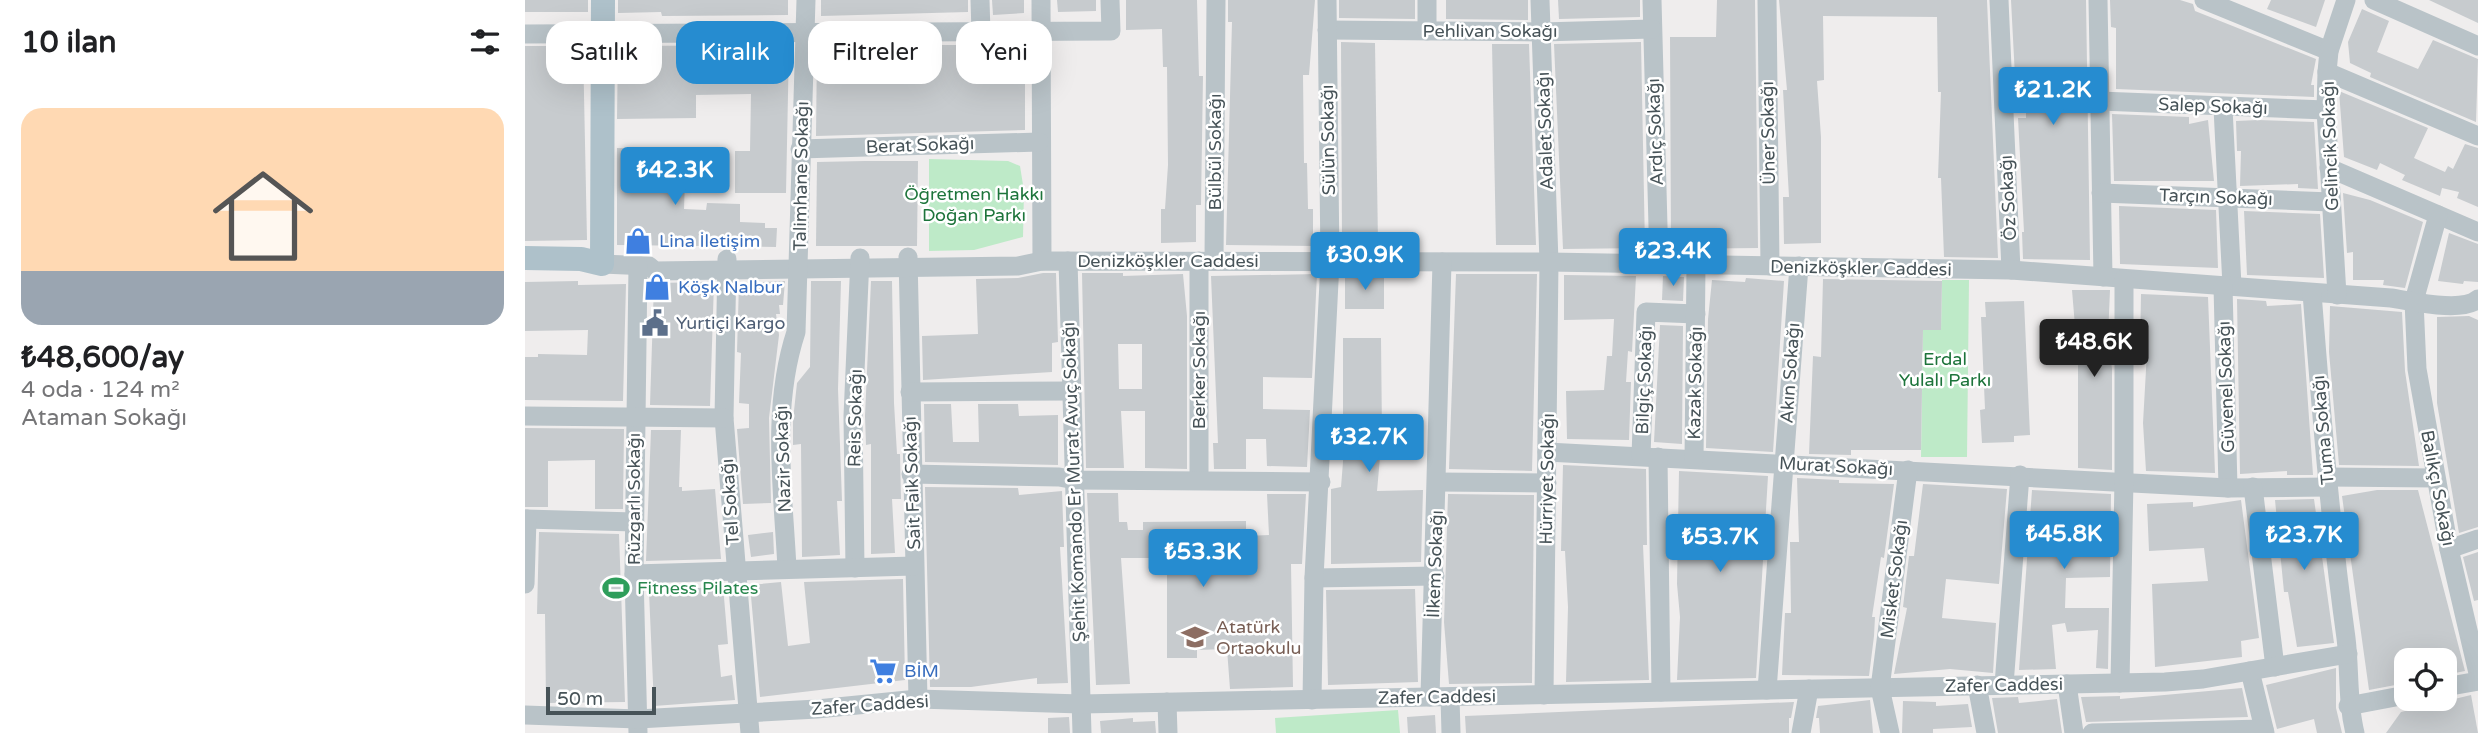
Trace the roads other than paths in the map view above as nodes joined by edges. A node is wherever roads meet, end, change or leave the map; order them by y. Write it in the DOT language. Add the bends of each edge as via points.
graph roads {
  1 [pos="603,0"];
  2 [pos="806,0"];
  3 [pos="980,0"];
  4 [pos="1041,0"];
  5 [pos="1110,0"];
  6 [pos="1216,0"];
  7 [pos="1327,0"];
  8 [pos="1427,0"];
  9 [pos="1539,0"];
  10 [pos="1652,0"];
  11 [pos="1767,0"];
  12 [pos="1999,0"];
  13 [pos="2098,0"];
  14 [pos="2204,0"];
  15 [pos="2346,0"];
  16 [pos="2374,0"];
  17 [pos="603,21"];
  18 [pos="981,21"];
  19 [pos="1041,21"];
  20 [pos="1652,29"];
  21 [pos="1327,30"];
  22 [pos="1427,31"];
  23 [pos="662,32"];
  24 [pos="1541,32"];
  25 [pos="546,33"];
  26 [pos="806,33"];
  27 [pos="956,33"];
  28 [pos="1052,33"];
  29 [pos="525,34"];
  30 [pos="2478,46"];
  31 [pos="2329,51"];
  32 [pos="2327,72"];
  33 [pos="601,84"];
  34 [pos="1040,84"];
  35 [pos="2100,101"];
  36 [pos="2223,108"];
  37 [pos="2326,110"];
  38 [pos="2478,136"];
  39 [pos="1039,142"];
  40 [pos="800,149"];
  41 [pos="2329,168"];
  42 [pos="2101,193"];
  43 [pos="2227,197"];
  44 [pos="2332,202"];
  45 [pos="2438,215"];
  46 [pos="2478,232"];
  47 [pos="525,258"];
  48 [pos="1036,261"];
  49 [pos="1068,261"];
  50 [pos="1207,261"];
  51 [pos="908,262"];
  52 [pos="1330,262"];
  53 [pos="1442,262"];
  54 [pos="1549,262"];
  55 [pos="596,263"];
  56 [pos="860,263"];
  57 [pos="800,264"];
  58 [pos="1659,264"];
  59 [pos="643,265"];
  60 [pos="727,265"];
  61 [pos="1696,265"];
  62 [pos="1770,266"];
  63 [pos="1798,266"];
  64 [pos="525,269"];
  65 [pos="2011,270"];
  66 [pos="2102,277"];
  67 [pos="2124,279"];
  68 [pos="2228,286"];
  69 [pos="2312,293"];
  70 [pos="2337,295"];
  71 [pos="2414,301"];
  72 [pos="2476,303"];
  73 [pos="1696,314"];
  74 [pos="1072,391"];
  75 [pos="909,392"];
  76 [pos="525,416"];
  77 [pos="635,417"];
  78 [pos="724,418"];
  79 [pos="1547,452"];
  80 [pos="1650,457"];
  81 [pos="1694,459"];
  82 [pos="1784,464"];
  83 [pos="1908,470"];
  84 [pos="911,474"];
  85 [pos="2019,475"];
  86 [pos="2435,478"];
  87 [pos="1199,479"];
  88 [pos="1075,480"];
  89 [pos="2125,480"];
  90 [pos="1321,482"];
  91 [pos="1437,482"];
  92 [pos="2327,482"];
  93 [pos="1547,483"];
  94 [pos="2253,487"];
  95 [pos="2228,488"];
  96 [pos="526,519"];
  97 [pos="635,522"];
  98 [pos="2478,539"];
  99 [pos="2449,549"];
  100 [pos="914,566"];
  101 [pos="787,568"];
  102 [pos="855,568"];
  103 [pos="634,573"];
  104 [pos="735,573"];
  105 [pos="1435,576"];
  106 [pos="1314,578"];
  107 [pos="525,584"];
  108 [pos="2348,654"];
  109 [pos="2274,667"];
  110 [pos="2250,671"];
  111 [pos="2478,673"];
  112 [pos="2478,681"];
  113 [pos="2119,682"];
  114 [pos="2067,684"];
  115 [pos="1977,685"];
  116 [pos="2004,685"];
  117 [pos="2457,685"];
  118 [pos="1880,688"];
  119 [pos="1809,689"];
  120 [pos="1767,690"];
  121 [pos="1661,692"];
  122 [pos="1544,695"];
  123 [pos="1440,697"];
  124 [pos="2394,697"];
  125 [pos="918,699"];
  126 [pos="1312,700"];
  127 [pos="1167,702"];
  128 [pos="1080,704"];
  129 [pos="2349,706"];
  130 [pos="525,715"];
  131 [pos="749,723"];
  132 [pos="638,726"];
  133 [pos="2264,731"];
  134 [pos="1082,733"];
  135 [pos="1168,733"];
  136 [pos="1451,733"];
  137 [pos="1801,733"];
  138 [pos="1890,733"];
  139 [pos="1986,733"];
  140 [pos="2074,733"];
  141 [pos="2092,733"];
  142 [pos="2355,733"];
  1 -- 17 [label="main road"];
  2 -- 26 [label="street, Talimhane Sokağı"];
  3 -- 18 [label="street"];
  4 -- 19 [label="street"];
  5 -- 28 [label="street" via="1111,31"];
  6 -- 50 [label="street, Bülbül Sokağı"];
  7 -- 21 [label="street, Sülün Sokağı"];
  8 -- 22 [label="street"];
  9 -- 24 [label="street, Adalet Sokağı"];
  10 -- 20 [label="street, Ardıç Sokağı"];
  11 -- 62 [label="street, Üner Sokağı"];
  12 -- 65 [label="street, Öz Sokağı"];
  13 -- 35 [label="street"];
  14 -- 31 [label="street"];
  15 -- 31 [label="street, Gelincik Sokağı"];
  16 -- 30 [label="street"];
  20 -- 24 [label="street, Pehlivan Sokağı"];
  20 -- 58 [label="street, Ardıç Sokağı"];
  21 -- 22 [label="street, Pehlivan Sokağı"];
  21 -- 52 [label="street, Sülün Sokağı"];
  22 -- 24 [label="street, Pehlivan Sokağı"];
  23 -- 26 [label="street"];
  24 -- 54 [label="street, Adalet Sokağı"];
  25 -- 29 [label="street"];
  26 -- 27 [label="street"];
  26 -- 40 [label="street, Talimhane Sokağı"];
  31 -- 32 [label="street, Gelincik Sokağı"];
  32 -- 37 [label="street, Gelincik Sokağı"];
  32 -- 38 [label="street"];
  33 -- 55 [label="main road"];
  34 -- 39 [label="street"];
  35 -- 36 [label="street, Salep Sokağı"];
  35 -- 42 [label="street"];
  36 -- 37 [label="street, Salep Sokağı"];
  36 -- 43 [label="street, Güvenel Sokağı"];
  37 -- 41 [label="street, Gelincik Sokağı"];
  39 -- 40 [label="street, Berat Sokağı"];
  39 -- 48 [label="street"];
  40 -- 57 [label="street, Talimhane Sokağı"];
  41 -- 44 [label="street, Gelincik Sokağı"];
  41 -- 45 [label="street"];
  42 -- 43 [label="street, Tarçın Sokağı"];
  42 -- 66 [label="street"];
  43 -- 44 [label="street, Tarçın Sokağı"];
  43 -- 68 [label="street, Güvenel Sokağı"];
  44 -- 70 [label="street, Gelincik Sokağı"];
  45 -- 46 [label="street"];
  45 -- 71 [label="street, Balıkçı Sokağı"];
  47 -- 55 [label="main road, Denizköşkler Caddesi"];
  48 -- 49 [label="street, Denizköşkler Caddesi"];
  48 -- 51 [label="street, Denizköşkler Caddesi" via="1018,266"];
  49 -- 50 [label="street, Denizköşkler Caddesi"];
  49 -- 74 [label="street, Şehit Komando Er Murat Avuç Sokağı"];
  50 -- 52 [label="street, Denizköşkler Caddesi"];
  50 -- 87 [label="street, Berker Sokağı"];
  51 -- 56 [label="street, Denizköşkler Caddesi"];
  51 -- 75 [label="street, Sait Faik Sokağı"];
  52 -- 53 [label="street, Denizköşkler Caddesi"];
  52 -- 90 [label="street, Sülün Sokağı"];
  53 -- 54 [label="street, Denizköşkler Caddesi"];
  53 -- 91 [label="street, İlkem Sokağı"];
  54 -- 58 [label="street, Denizköşkler Caddesi"];
  54 -- 79 [label="street, Hürriyet Sokağı"];
  55 -- 59 [label="street, Denizköşkler Caddesi"];
  55 -- 64 [label="main road, Denizköşkler Caddesi" via="583,269"];
  56 -- 57 [label="street, Denizköşkler Caddesi"];
  56 -- 102 [label="street, Reis Sokağı" via="853,416"];
  57 -- 60 [label="street, Denizköşkler Caddesi"];
  57 -- 101 [label="street, Nazir Sokağı" via="796,332 780,403"];
  58 -- 61 [label="street, Denizköşkler Caddesi"];
  59 -- 60 [label="street, Denizköşkler Caddesi" via="655,271"];
  59 -- 77 [label="street, Rüzgarlı Sokağı"];
  60 -- 78 [label="street, Tel Sokağı"];
  61 -- 62 [label="street, Denizköşkler Caddesi"];
  61 -- 73 [label="street, Kazak Sokağı"];
  62 -- 63 [label="street, Denizköşkler Caddesi"];
  63 -- 65 [label="street, Denizköşkler Caddesi"];
  63 -- 82 [label="street, Akın Sokağı"];
  65 -- 66 [label="street, Denizköşkler Caddesi"];
  66 -- 67 [label="street, Denizköşkler Caddesi"];
  67 -- 68 [label="street, Denizköşkler Caddesi"];
  67 -- 89 [label="street"];
  68 -- 69 [label="street, Denizköşkler Caddesi"];
  68 -- 95 [label="street, Güvenel Sokağı"];
  69 -- 70 [label="street, Denizköşkler Caddesi"];
  69 -- 92 [label="street, Tuma Sokağı"];
  70 -- 71 [label="street, Denizköşkler Caddesi"];
  71 -- 72 [label="street, Denizköşkler Caddesi" via="2450,306"];
  71 -- 86 [label="street, Balıkçı Sokağı" via="2417,369"];
  73 -- 80 [label="street, Bilgiç Sokağı" via="1646,312"];
  73 -- 81 [label="street, Kazak Sokağı"];
  74 -- 75 [label="street"];
  74 -- 88 [label="street, Şehit Komando Er Murat Avuç Sokağı"];
  75 -- 84 [label="street, Sait Faik Sokağı"];
  76 -- 77 [label="street"];
  77 -- 78 [label="street"];
  77 -- 97 [label="street, Rüzgarlı Sokağı"];
  78 -- 104 [label="street, Tel Sokağı"];
  79 -- 80 [label="street, Murat Sokağı"];
  79 -- 93 [label="street, Hürriyet Sokağı"];
  80 -- 81 [label="street, Murat Sokağı"];
  80 -- 121 [label="street"];
  81 -- 82 [label="street, Murat Sokağı"];
  82 -- 83 [label="street, Murat Sokağı"];
  82 -- 120 [label="street, Akın Sokağı"];
  83 -- 85 [label="street, Murat Sokağı"];
  83 -- 118 [label="street, Misket Sokağı"];
  84 -- 88 [label="street"];
  84 -- 100 [label="street, Sait Faik Sokağı"];
  85 -- 89 [label="street, Murat Sokağı"];
  85 -- 116 [label="street"];
  86 -- 92 [label="street, Murat Sokağı"];
  86 -- 99 [label="street, Balıkçı Sokağı"];
  87 -- 88 [label="street"];
  87 -- 90 [label="street"];
  88 -- 128 [label="street, Şehit Komando Er Murat Avuç Sokağı"];
  89 -- 95 [label="street, Murat Sokağı"];
  89 -- 113 [label="street"];
  90 -- 106 [label="street, Sülün Sokağı"];
  91 -- 93 [label="street"];
  91 -- 105 [label="street, İlkem Sokağı"];
  92 -- 94 [label="street, Murat Sokağı"];
  92 -- 108 [label="street, Tuma Sokağı"];
  93 -- 122 [label="street, Hürriyet Sokağı"];
  94 -- 95 [label="street, Murat Sokağı"];
  94 -- 109 [label="street"];
  96 -- 97 [label="street"];
  96 -- 107 [label="street"];
  97 -- 103 [label="street, Rüzgarlı Sokağı"];
  98 -- 99 [label="street"];
  99 -- 111 [label="street, Balıkçı Sokağı"];
  100 -- 102 [label="street"];
  100 -- 125 [label="street, Sait Faik Sokağı"];
  101 -- 102 [label="street"];
  101 -- 104 [label="street"];
  103 -- 104 [label="street"];
  103 -- 132 [label="street, Rüzgarlı Sokağı"];
  104 -- 131 [label="street, Tel Sokağı"];
  105 -- 106 [label="street"];
  105 -- 123 [label="street, İlkem Sokağı"];
  106 -- 126 [label="street, Sülün Sokağı"];
  108 -- 109 [label="street, Zafer Caddesi"];
  108 -- 129 [label="street, Tuma Sokağı"];
  109 -- 110 [label="street, Zafer Caddesi"];
  110 -- 113 [label="street, Zafer Caddesi" via="2203,679"];
  110 -- 133 [label="street"];
  112 -- 117 [label="street"];
  113 -- 114 [label="street, Zafer Caddesi"];
  114 -- 116 [label="street, Zafer Caddesi"];
  114 -- 140 [label="street"];
  115 -- 116 [label="street, Zafer Caddesi"];
  115 -- 118 [label="street, Zafer Caddesi"];
  115 -- 139 [label="street"];
  118 -- 119 [label="street, Zafer Caddesi"];
  118 -- 138 [label="street, Misket Sokağı"];
  119 -- 120 [label="street, Zafer Caddesi"];
  119 -- 137 [label="street"];
  120 -- 121 [label="street, Zafer Caddesi"];
  121 -- 122 [label="street, Zafer Caddesi"];
  122 -- 123 [label="street, Zafer Caddesi"];
  123 -- 126 [label="street, Zafer Caddesi"];
  123 -- 136 [label="street, İlkem Sokağı"];
  124 -- 129 [label="street"];
  125 -- 128 [label="street, Zafer Caddesi"];
  125 -- 131 [label="street, Zafer Caddesi"];
  126 -- 127 [label="street, Zafer Caddesi"];
  127 -- 128 [label="street, Zafer Caddesi"];
  127 -- 135 [label="street"];
  128 -- 134 [label="street, Şehit Komando Er Murat Avuç Sokağı"];
  129 -- 142 [label="street, Tuma Sokağı"];
  130 -- 132 [label="street, Zafer Caddesi"];
  131 -- 132 [label="street, Zafer Caddesi"];
  133 -- 141 [label="street"];
}
